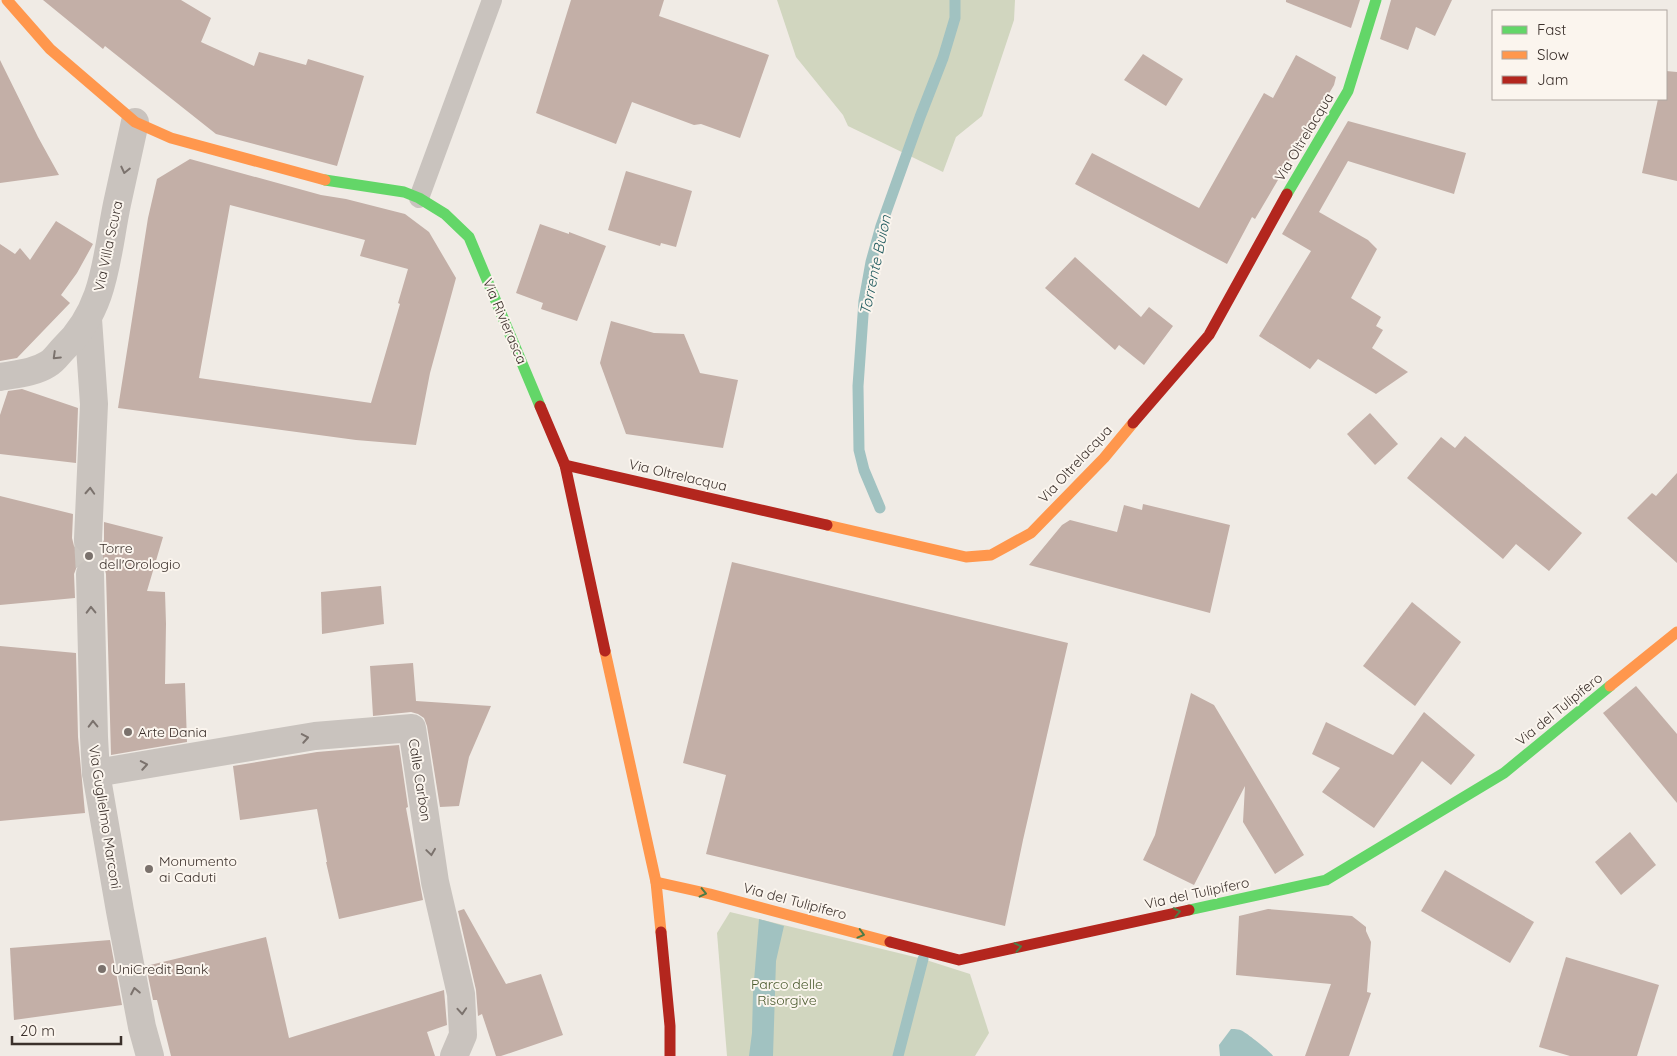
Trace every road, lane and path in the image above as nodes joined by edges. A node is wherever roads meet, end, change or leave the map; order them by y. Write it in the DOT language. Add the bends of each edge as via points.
graph roads {
  1 [pos="7,0"];
  2 [pos="492,0"];
  3 [pos="1376,0"];
  4 [pos="135,122"];
  5 [pos="419,198"];
  6 [pos="88,319"];
  7 [pos="0,377"];
  8 [pos="566,465"];
  9 [pos="88,539"];
  10 [pos="90,574"];
  11 [pos="1675,638"];
  12 [pos="96,773"];
  13 [pos="656,882"];
  14 [pos="150,1056"];
  15 [pos="454,1056"];
  16 [pos="670,1056"];
  1 -- 4 [label="street, Via Rivierasca" via="50,49"];
  2 -- 5 [label="lane"];
  3 -- 8 [label="street, Via Oltrelacqua" via="1348,91 1209,335 1104,458 1031,533 991,555 966,557"];
  4 -- 5 [label="street, Via Rivierasca" via="171,138 305,175 404,192"];
  4 -- 6 [label="street, Via Villa Scura, one-way" via="104,271 97,300"];
  5 -- 8 [label="street, Via Rivierasca" via="445,214 469,237"];
  6 -- 7 [label="street, Via Villa Scura, one-way" via="48,364"];
  9 -- 6 [label="street, one-way" via="94,404"];
  8 -- 13 [label="street, Via Rivierasca"];
  12 -- 10 [label="street, Via Guglielmo Marconi, one-way"];
  13 -- 11 [label="street, Via del Tulipifero, one-way" via="959,960 1326,880 1504,773"];
  14 -- 12 [label="street, Via Guglielmo Marconi, one-way"];
  12 -- 15 [label="street, Calle Carbon, one-way" via="315,736 412,728 435,882 461,994 464,1035"];
  13 -- 16 [label="street, Via Rivierasca"];
}
